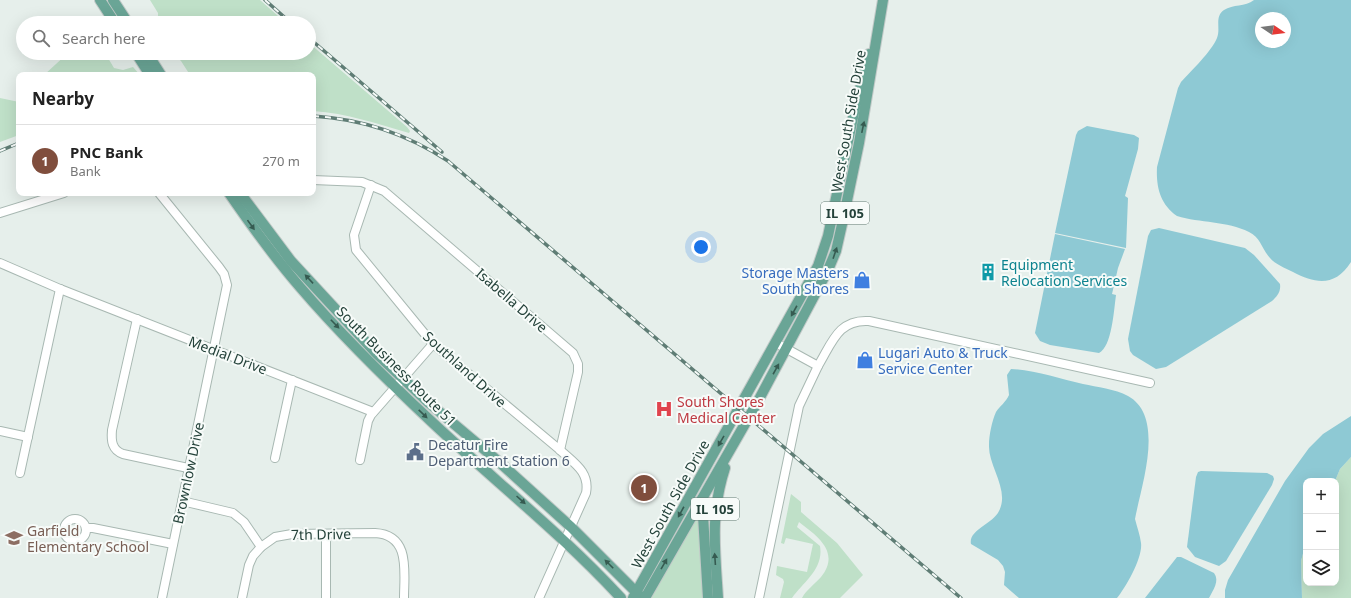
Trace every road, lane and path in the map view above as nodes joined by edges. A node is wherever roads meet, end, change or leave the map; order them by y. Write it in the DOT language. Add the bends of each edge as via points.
graph roads {
  1 [pos="100,0"];
  2 [pos="113,0"];
  3 [pos="883,3"];
  4 [pos="111,16"];
  5 [pos="123,16"];
  6 [pos="140,60"];
  7 [pos="151,60"];
  8 [pos="148,72"];
  9 [pos="159,72"];
  10 [pos="316,180"];
  11 [pos="372,185"];
  12 [pos="54,196"];
  13 [pos="161,196"];
  14 [pos="230,196"];
  15 [pos="242,196"];
  16 [pos="0,213"];
  17 [pos="0,263"];
  18 [pos="60,289"];
  19 [pos="137,319"];
  20 [pos="433,344"];
  21 [pos="776,344"];
  22 [pos="214,349"];
  23 [pos="786,349"];
  24 [pos="818,366"];
  25 [pos="403,379"];
  26 [pos="292,380"];
  27 [pos="1150,383"];
  28 [pos="395,387"];
  29 [pos="373,412"];
  30 [pos="744,426"];
  31 [pos="0,431"];
  32 [pos="28,437"];
  33 [pos="560,450"];
  34 [pos="275,458"];
  35 [pos="360,460"];
  36 [pos="707,465"];
  37 [pos="188,468"];
  38 [pos="20,473"];
  39 [pos="702,499"];
  40 [pos="182,501"];
  41 [pos="571,526"];
  42 [pos="86,528"];
  43 [pos="326,534"];
  44 [pos="565,540"];
  45 [pos="173,544"];
  46 [pos="261,547"];
  47 [pos="639,596"];
  48 [pos="162,598"];
  49 [pos="242,598"];
  50 [pos="326,598"];
  51 [pos="404,598"];
  52 [pos="539,598"];
  53 [pos="621,598"];
  54 [pos="708,598"];
  55 [pos="718,598"];
  56 [pos="759,598"];
  1 -- 4 [label="main road"];
  2 -- 5 [label="main road"];
  3 -- 21 [label="main road, West South Side Drive / IL 105, one-way" via="855,108 825,250 815,274"];
  23 -- 3 [label="main road, West South Side Drive / IL 105, one-way" via="817,293 836,251 866,108"];
  6 -- 8 [label="main road"];
  7 -- 9 [label="main road"];
  10 -- 11 [label="street" via="362,182"];
  11 -- 20 [label="street, Southland Drive" via="355,228 354,245"];
  11 -- 33 [label="street, Isabella Drive" via="389,195 576,357 578,372"];
  12 -- 16 [label="street"];
  13 -- 22 [label="street, Brownlow Drive" via="225,278 227,289"];
  14 -- 28 [label="main road, South Business Route 51, one-way" via="300,287"];
  25 -- 15 [label="main road, South Business Route 51, one-way" via="376,353 292,260"];
  17 -- 18 [label="street, Medial Drive"];
  18 -- 19 [label="street, Medial Drive"];
  18 -- 32 [label="street"];
  19 -- 22 [label="street, Medial Drive"];
  19 -- 37 [label="street" via="112,430 113,445 116,451 123,454"];
  20 -- 25 [label="street"];
  20 -- 33 [label="street, Southland Drive"];
  21 -- 23 [label="street"];
  21 -- 36 [label="main road, West South Side Drive / IL 105, one-way"];
  22 -- 26 [label="street, Medial Drive"];
  22 -- 37 [label="street, Brownlow Drive"];
  23 -- 24 [label="street"];
  30 -- 23 [label="main road, West South Side Drive / IL 105, one-way"];
  24 -- 27 [label="street" via="838,332 848,324 861,320"];
  24 -- 56 [label="street" via="799,406"];
  25 -- 28 [label="street"];
  25 -- 41 [label="main road, South Business Route 51"];
  26 -- 29 [label="street, Medial Drive"];
  26 -- 34 [label="street"];
  28 -- 29 [label="street"];
  28 -- 44 [label="main road, South Business Route 51, one-way"];
  29 -- 35 [label="street" via="368,421"];
  30 -- 39 [label="main road, West South Side Drive"];
  55 -- 30 [label="main road, IL 105, one-way" via="713,532 715,508 725,468"];
  31 -- 32 [label="street"];
  32 -- 38 [label="street"];
  33 -- 41 [label="street, Southland Drive" via="582,471 587,483 586,493"];
  36 -- 39 [label="main road, IL 105"];
  36 -- 47 [label="main road, West South Side Drive, one-way"];
  37 -- 40 [label="street, Brownlow Drive"];
  47 -- 39 [label="main road, West South Side Drive, one-way"];
  39 -- 54 [label="main road, IL 105"];
  40 -- 45 [label="street, Brownlow Drive"];
  40 -- 46 [label="street" via="233,513 244,522"];
  41 -- 44 [label="street, Southland Drive"];
  47 -- 41 [label="main road, South Business Route 51, one-way"];
  42 -- 45 [label="street"];
  43 -- 46 [label="street, 7th Drive" via="284,534"];
  43 -- 50 [label="street"];
  43 -- 51 [label="street, 7th Drive" via="380,533 391,538 400,546 403,555"];
  44 -- 52 [label="street, Southland Drive"];
  44 -- 53 [label="main road, South Business Route 51"];
  45 -- 48 [label="street, Brownlow Drive"];
  46 -- 49 [label="street, 7th Drive" via="249,565"];
}
